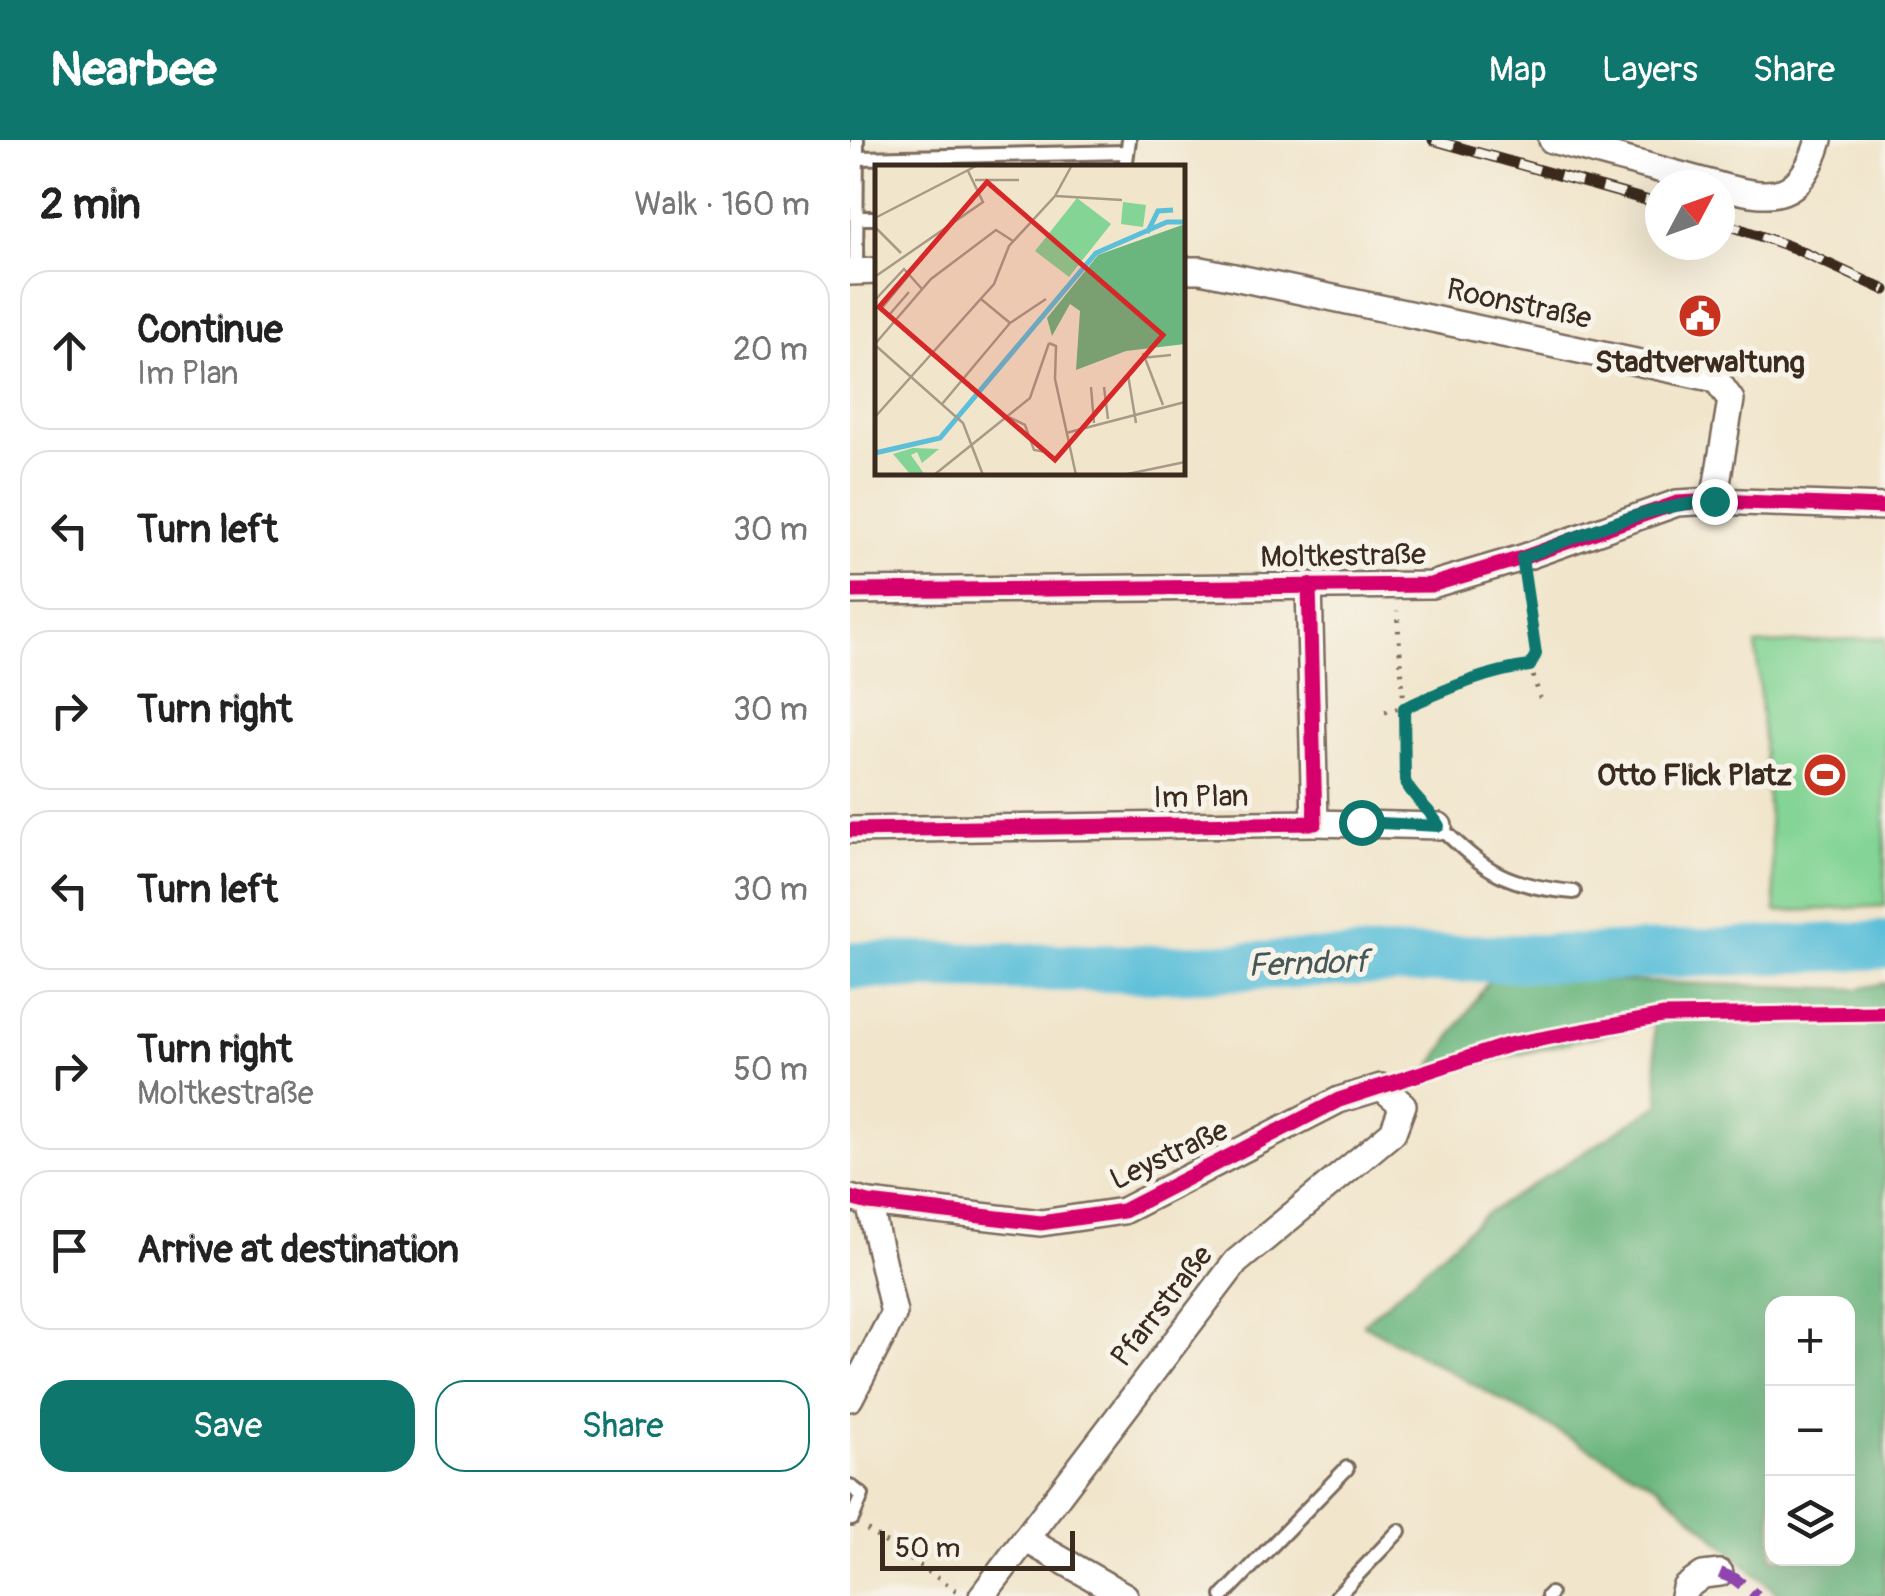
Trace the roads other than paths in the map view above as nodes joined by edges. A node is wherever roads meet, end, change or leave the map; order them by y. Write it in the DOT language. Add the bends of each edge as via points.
graph roads {
  1 [pos="857,140"];
  2 [pos="1552,140"];
  3 [pos="1819,140"];
  4 [pos="1128,146"];
  5 [pos="858,158"];
  6 [pos="1660,170"];
  7 [pos="1735,189"];
  8 [pos="858,218"];
  9 [pos="875,218"];
  10 [pos="1185,270"];
  11 [pos="861,272"];
  12 [pos="1714,501"];
  13 [pos="1885,506"];
  14 [pos="1309,585"];
  15 [pos="850,591"];
  16 [pos="1314,823"];
  17 [pos="1439,826"];
  18 [pos="850,830"];
  19 [pos="1574,892"];
  20 [pos="1381,1087"];
  21 [pos="859,1200"];
  22 [pos="850,1398"];
  23 [pos="1347,1468"];
  24 [pos="850,1486"];
  25 [pos="852,1519"];
  26 [pos="1398,1530"];
  27 [pos="1024,1539"];
  28 [pos="1720,1573"];
  29 [pos="1688,1593"];
  30 [pos="982,1596"];
  31 [pos="1125,1596"];
  32 [pos="1223,1596"];
  33 [pos="1337,1596"];
  1 -- 5 [label="lane"];
  2 -- 6 [label="street"];
  3 -- 7 [label="street" via="1796,186 1774,196"];
  4 -- 5 [label="lane"];
  5 -- 8 [label="lane"];
  8 -- 9 [label="lane"];
  8 -- 11 [label="lane"];
  10 -- 12 [label="street, Roonstraße" via="1716,380 1731,400"];
  12 -- 13 [label="street, Moltkestraße"];
  12 -- 14 [label="street, Moltkestraße" via="1639,514 1430,585"];
  14 -- 15 [label="street, Moltkestraße"];
  14 -- 16 [label="street"];
  16 -- 17 [label="street, Im Plan"];
  16 -- 18 [label="street, Im Plan"];
  17 -- 19 [label="lane" via="1476,862 1528,888"];
  20 -- 21 [label="street, Leystraße" via="1339,1100 1123,1211 1040,1222"];
  20 -- 27 [label="street, Pfarrstraße" via="1403,1105 1393,1132 1236,1262"];
  21 -- 22 [label="street" via="894,1313"];
  23 -- 32 [label="lane"];
  24 -- 25 [label="lane" via="862,1495"];
  26 -- 33 [label="lane"];
  27 -- 30 [label="street, Pfarrstraße"];
  27 -- 31 [label="street"];
  28 -- 29 [label="street" via="1702,1576"];
}
